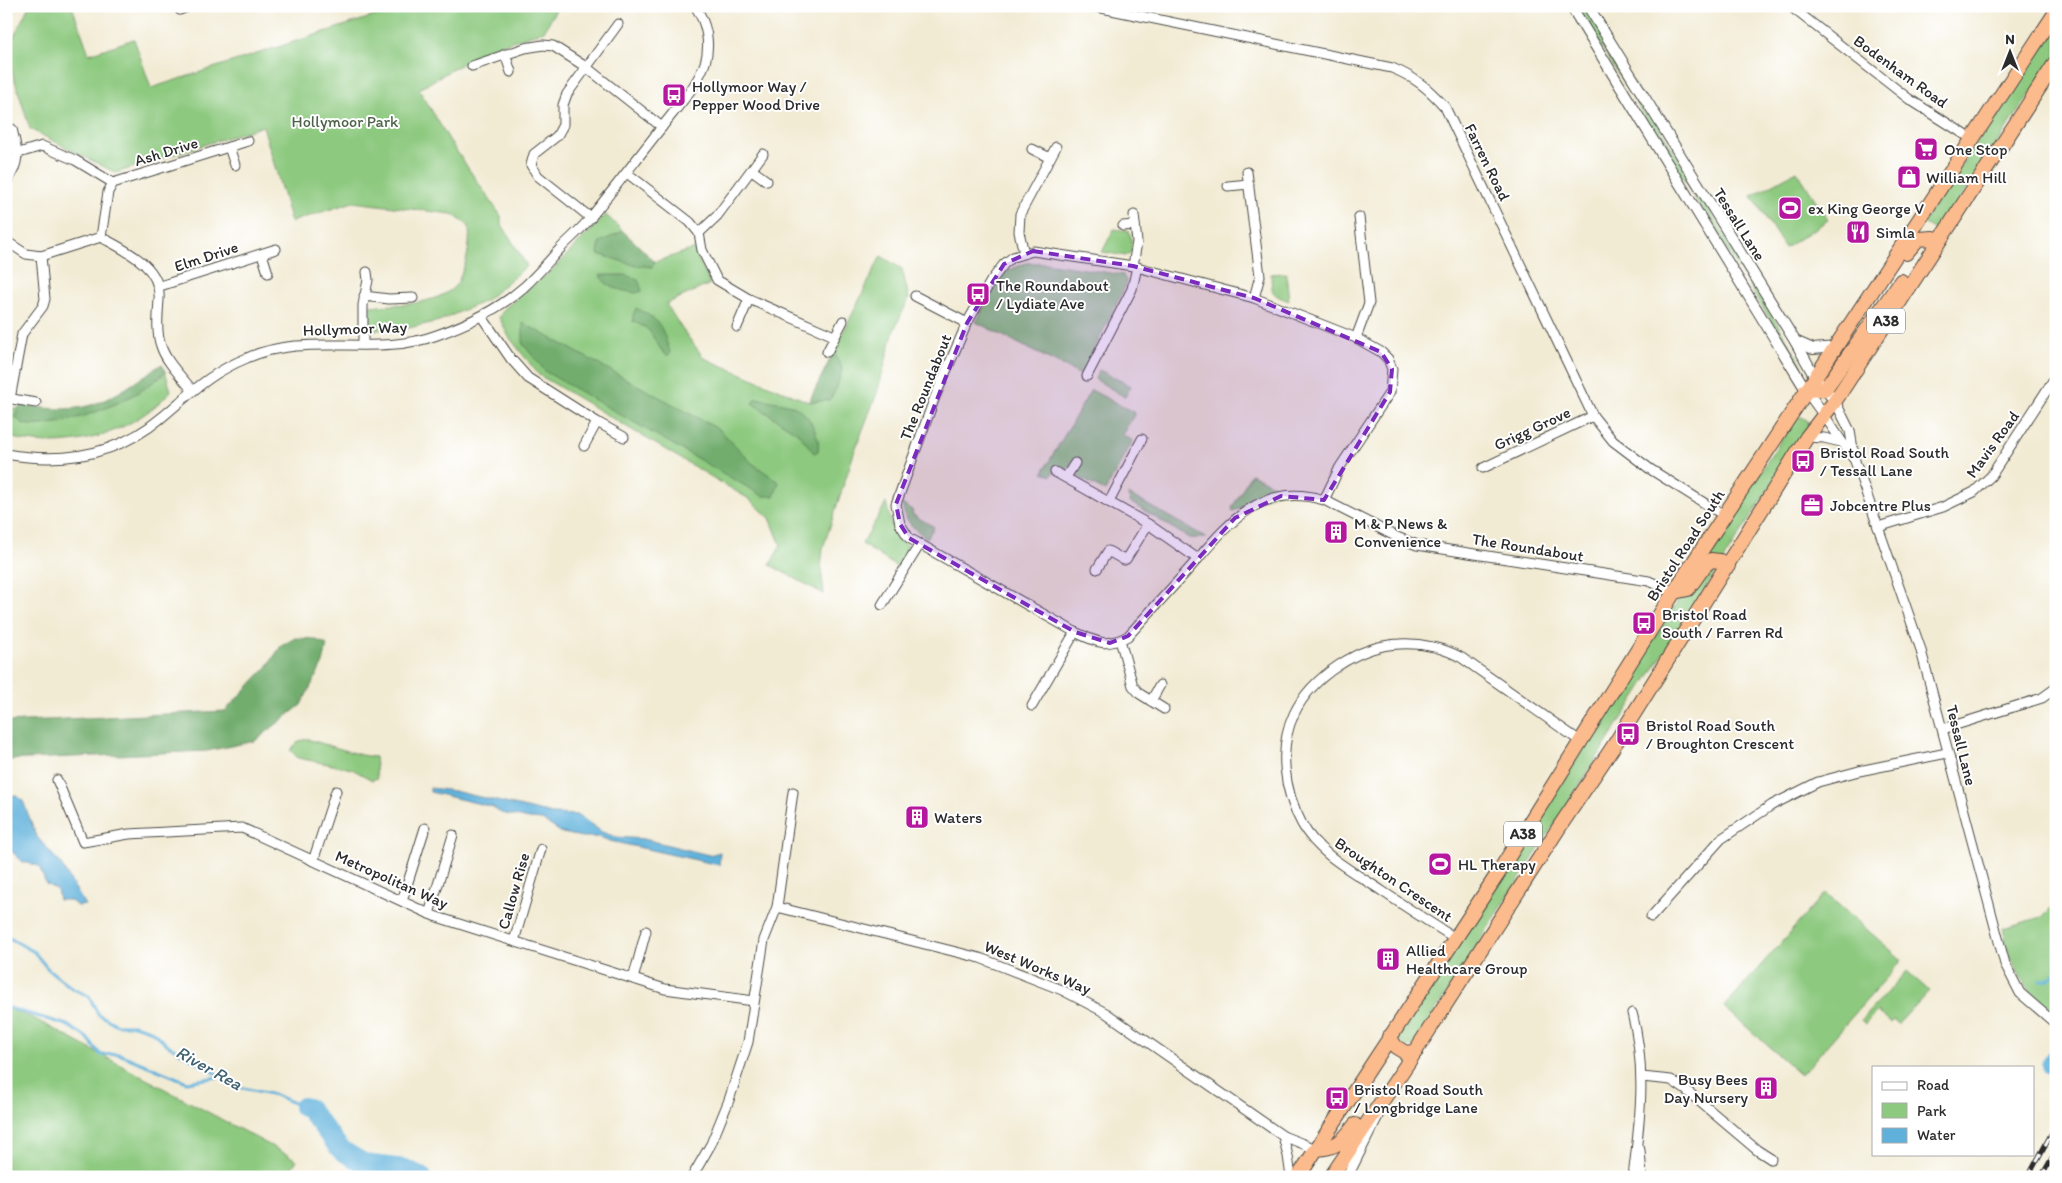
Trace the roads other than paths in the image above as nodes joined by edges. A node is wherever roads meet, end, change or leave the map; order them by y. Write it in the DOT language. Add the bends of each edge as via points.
graph roads {
  1 [pos="189,6"];
  2 [pos="695,6"];
  3 [pos="1092,6"];
  4 [pos="1571,6"];
  5 [pos="1588,6"];
  6 [pos="1790,6"];
  7 [pos="180,10"];
  8 [pos="2056,12"];
  9 [pos="618,24"];
  10 [pos="506,54"];
  11 [pos="2056,62"];
  12 [pos="472,66"];
  13 [pos="586,67"];
  14 [pos="511,72"];
  15 [pos="662,126"];
  16 [pos="12,129"];
  17 [pos="1972,139"];
  18 [pos="248,141"];
  19 [pos="229,147"];
  20 [pos="1056,147"];
  21 [pos="1032,149"];
  22 [pos="19,153"];
  23 [pos="763,154"];
  24 [pos="1050,158"];
  25 [pos="235,165"];
  26 [pos="752,170"];
  27 [pos="1247,172"];
  28 [pos="627,173"];
  29 [pos="767,181"];
  30 [pos="6,182"];
  31 [pos="112,183"];
  32 [pos="1248,184"];
  33 [pos="1228,186"];
  34 [pos="1134,215"];
  35 [pos="1359,217"];
  36 [pos="591,218"];
  37 [pos="1135,225"];
  38 [pos="1123,226"];
  39 [pos="699,233"];
  40 [pos="101,237"];
  41 [pos="6,241"];
  42 [pos="1937,242"];
  43 [pos="276,249"];
  44 [pos="1024,253"];
  45 [pos="262,254"];
  46 [pos="41,256"];
  47 [pos="1135,266"];
  48 [pos="1922,266"];
  49 [pos="1887,270"];
  50 [pos="367,272"];
  51 [pos="268,273"];
  52 [pos="160,286"];
  53 [pos="364,296"];
  54 [pos="914,296"];
  55 [pos="413,298"];
  56 [pos="1254,298"];
  57 [pos="749,299"];
  58 [pos="482,317"];
  59 [pos="843,321"];
  60 [pos="966,323"];
  61 [pos="737,327"];
  62 [pos="834,336"];
  63 [pos="1356,338"];
  64 [pos="1795,341"];
  65 [pos="363,344"];
  66 [pos="1836,347"];
  67 [pos="827,352"];
  68 [pos="1087,376"];
  69 [pos="2056,376"];
  70 [pos="1820,384"];
  71 [pos="192,390"];
  72 [pos="1806,390"];
  73 [pos="8,399"];
  74 [pos="1835,401"];
  75 [pos="36,403"];
  76 [pos="1824,415"];
  77 [pos="1593,416"];
  78 [pos="597,422"];
  79 [pos="624,437"];
  80 [pos="1807,438"];
  81 [pos="1142,439"];
  82 [pos="1841,442"];
  83 [pos="584,446"];
  84 [pos="6,454"];
  85 [pos="1855,460"];
  86 [pos="1075,464"];
  87 [pos="1483,468"];
  88 [pos="1055,472"];
  89 [pos="1066,477"];
  90 [pos="1324,500"];
  91 [pos="1109,502"];
  92 [pos="1725,516"];
  93 [pos="1148,524"];
  94 [pos="1878,527"];
  95 [pos="920,544"];
  96 [pos="1198,559"];
  97 [pos="1728,566"];
  98 [pos="1097,569"];
  99 [pos="1674,592"];
  100 [pos="882,605"];
  101 [pos="1075,632"];
  102 [pos="1120,640"];
  103 [pos="1160,685"];
  104 [pos="2056,688"];
  105 [pos="1152,701"];
  106 [pos="1032,706"];
  107 [pos="1164,709"];
  108 [pos="1943,729"];
  109 [pos="1580,742"];
  110 [pos="1947,753"];
  111 [pos="57,780"];
  112 [pos="336,791"];
  113 [pos="793,792"];
  114 [pos="425,828"];
  115 [pos="453,835"];
  116 [pos="540,849"];
  117 [pos="314,860"];
  118 [pos="402,901"];
  119 [pos="777,907"];
  120 [pos="430,914"];
  121 [pos="1652,917"];
  122 [pos="646,931"];
  123 [pos="1455,938"];
  124 [pos="514,941"];
  125 [pos="633,979"];
  126 [pos="754,1002"];
  127 [pos="1632,1013"];
  128 [pos="2056,1024"];
  129 [pos="1389,1037"];
  130 [pos="1416,1051"];
  131 [pos="1642,1077"];
  132 [pos="1394,1084"];
  133 [pos="1380,1104"];
  134 [pos="1639,1127"];
  135 [pos="1282,1136"];
  136 [pos="1316,1149"];
  137 [pos="1771,1159"];
  138 [pos="692,1177"];
  139 [pos="1291,1177"];
  140 [pos="1298,1177"];
  141 [pos="1331,1177"];
  142 [pos="1347,1177"];
  143 [pos="1633,1177"];
  144 [pos="1642,1177"];
  1 -- 7 [label="street"];
  2 -- 15 [label="street, Hollymoor Way" via="704,19 705,61 696,83"];
  3 -- 77 [label="street, Farren Road" via="1392,68 1428,87 1445,107"];
  4 -- 72 [label="street, Tessall Lane"];
  5 -- 64 [label="street, Tessall Lane"];
  6 -- 17 [label="street, Bodenham Road" via="1909,99"];
  8 -- 17 [label="highway, A38"];
  9 -- 13 [label="street"];
  10 -- 12 [label="street"];
  10 -- 13 [label="street" via="543,45 553,46"];
  10 -- 14 [label="street"];
  11 -- 42 [label="highway, A38"];
  13 -- 15 [label="street"];
  13 -- 36 [label="street" via="566,94 563,125 557,136 534,154 531,165 538,176"];
  15 -- 28 [label="street, Hollymoor Way"];
  16 -- 22 [label="street"];
  17 -- 49 [label="highway, A38"];
  18 -- 19 [label="street, Ash Drive"];
  19 -- 25 [label="street"];
  19 -- 31 [label="street, Ash Drive"];
  20 -- 24 [label="street"];
  21 -- 24 [label="street"];
  22 -- 30 [label="street" via="13,173"];
  22 -- 31 [label="street" via="42,146 75,160"];
  23 -- 26 [label="street"];
  24 -- 44 [label="street" via="1020,214 1019,232"];
  26 -- 29 [label="street"];
  26 -- 39 [label="street"];
  27 -- 32 [label="street"];
  28 -- 36 [label="street, Hollymoor Way"];
  28 -- 39 [label="street" via="690,222"];
  31 -- 40 [label="street"];
  32 -- 33 [label="street"];
  32 -- 56 [label="street" via="1260,276"];
  34 -- 37 [label="street"];
  35 -- 63 [label="street" via="1369,303"];
  36 -- 58 [label="street, Hollymoor Way" via="523,288"];
  37 -- 38 [label="street"];
  37 -- 47 [label="street"];
  39 -- 57 [label="street" via="702,250 717,280"];
  40 -- 46 [label="street"];
  40 -- 52 [label="street" via="146,266"];
  41 -- 46 [label="street" via="26,254"];
  42 -- 48 [label="highway, A38"];
  42 -- 49 [label="highway" via="1933,238 1918,239"];
  43 -- 45 [label="street, Elm Drive"];
  44 -- 47 [label="street"];
  44 -- 60 [label="street, The Roundabout" via="1004,264"];
  45 -- 51 [label="street, Elm Drive"];
  45 -- 52 [label="street, Elm Drive"];
  46 -- 73 [label="street" via="46,290 44,306 22,334"];
  47 -- 56 [label="street"];
  47 -- 68 [label="street" via="1132,289"];
  48 -- 70 [label="highway" via="1902,279"];
  48 -- 74 [label="highway, A38"];
  49 -- 66 [label="highway, A38"];
  50 -- 53 [label="street"];
  52 -- 71 [label="street" via="161,347"];
  53 -- 55 [label="street" via="389,300"];
  53 -- 65 [label="street"];
  54 -- 60 [label="street"];
  56 -- 63 [label="street"];
  57 -- 61 [label="street"];
  57 -- 62 [label="street"];
  58 -- 65 [label="street, Hollymoor Way" via="421,340"];
  58 -- 78 [label="street" via="528,378"];
  59 -- 62 [label="street"];
  60 -- 95 [label="street, The Roundabout" via="896,504 904,532"];
  62 -- 67 [label="street"];
  63 -- 90 [label="street" via="1388,359 1392,369 1390,392 1340,467"];
  64 -- 66 [label="street" via="1813,349"];
  64 -- 70 [label="street, Tessall Lane"];
  65 -- 71 [label="street, Hollymoor Way" via="308,344 276,348 217,372"];
  66 -- 70 [label="highway, A38"];
  69 -- 94 [label="street, Mavis Road" via="1991,476 1974,492 1942,507"];
  70 -- 72 [label="highway"];
  70 -- 74 [label="street, Tessall Lane"];
  71 -- 84 [label="street, Hollymoor Way" via="160,420 108,449 79,457 54,459"];
  72 -- 76 [label="street, Tessall Lane"];
  72 -- 92 [label="highway, Bristol Road South / A38"];
  73 -- 75 [label="street"];
  74 -- 76 [label="highway, A38"];
  74 -- 85 [label="street, Tessall Lane" via="1850,431"];
  76 -- 80 [label="highway, A38"];
  76 -- 82 [label="street, Tessall Lane"];
  77 -- 87 [label="street, Grigg Grove"];
  77 -- 92 [label="street, Farren Road" via="1613,441 1650,469"];
  78 -- 79 [label="street"];
  78 -- 83 [label="street"];
  80 -- 82 [label="street"];
  80 -- 97 [label="highway, A38"];
  81 -- 91 [label="street"];
  82 -- 85 [label="street, Tessall Lane"];
  85 -- 94 [label="street, Tessall Lane"];
  86 -- 89 [label="street"];
  88 -- 89 [label="street"];
  89 -- 91 [label="street"];
  90 -- 96 [label="street, The Roundabout" via="1312,496 1281,496 1261,503 1235,518"];
  90 -- 99 [label="street, The Roundabout" via="1417,545 1649,580"];
  91 -- 93 [label="street"];
  92 -- 99 [label="highway, Bristol Road South / A38"];
  93 -- 96 [label="street"];
  93 -- 98 [label="street" via="1126,559 1108,551"];
  94 -- 108 [label="street, Tessall Lane" via="1920,648"];
  95 -- 100 [label="street"];
  95 -- 101 [label="street, The Roundabout"];
  96 -- 102 [label="street, The Roundabout" via="1128,636"];
  97 -- 99 [label="highway" via="1711,560 1688,589"];
  97 -- 130 [label="highway, A38"];
  99 -- 109 [label="highway, Bristol Road South / A38"];
  101 -- 102 [label="street, The Roundabout" via="1096,642"];
  101 -- 106 [label="street"];
  102 -- 105 [label="street" via="1133,686"];
  103 -- 105 [label="street"];
  104 -- 108 [label="street" via="2042,698"];
  105 -- 107 [label="street"];
  108 -- 110 [label="street, Tessall Lane"];
  109 -- 123 [label="highway, Bristol Road South / A38"];
  109 -- 123 [label="street, Broughton Crescent" via="1462,658 1414,644 1382,647 1336,666 1315,684 1294,713 1286,745 1286,774 1292,800 1312,839 1336,860"];
  110 -- 121 [label="street" via="1818,782 1772,805 1721,839"];
  110 -- 128 [label="street, Tessall Lane" via="2005,964 2020,993"];
  111 -- 117 [label="street, Metropolitan Way" via="83,842 129,834 242,828"];
  112 -- 117 [label="street"];
  113 -- 119 [label="street"];
  114 -- 118 [label="street"];
  115 -- 120 [label="street"];
  116 -- 124 [label="street, Callow Rise"];
  117 -- 118 [label="street, Metropolitan Way"];
  118 -- 120 [label="street, Metropolitan Way"];
  119 -- 126 [label="street" via="764,940"];
  119 -- 135 [label="street, West Works Way" via="980,958 1062,990 1106,1013"];
  120 -- 124 [label="street, Metropolitan Way"];
  122 -- 125 [label="street"];
  123 -- 129 [label="highway, Bristol Road South / A38"];
  124 -- 125 [label="street, Metropolitan Way"];
  125 -- 126 [label="street, Metropolitan Way" via="664,989"];
  126 -- 138 [label="street" via="748,1042 729,1100 711,1144"];
  127 -- 131 [label="street" via="1641,1049"];
  129 -- 130 [label="highway" via="1406,1053"];
  129 -- 136 [label="highway, Bristol Road South / A38"];
  130 -- 132 [label="highway, A38"];
  131 -- 134 [label="street"];
  131 -- 137 [label="street" via="1671,1080"];
  132 -- 133 [label="highway, A38"];
  132 -- 136 [label="highway" via="1378,1093 1345,1139 1330,1148"];
  133 -- 141 [label="highway, A38"];
  133 -- 142 [label="street" via="1376,1120"];
  134 -- 143 [label="street"];
  134 -- 144 [label="street"];
  135 -- 136 [label="street, West Works Way"];
  135 -- 139 [label="street"];
  136 -- 140 [label="highway, Bristol Road South / A38"];
}
